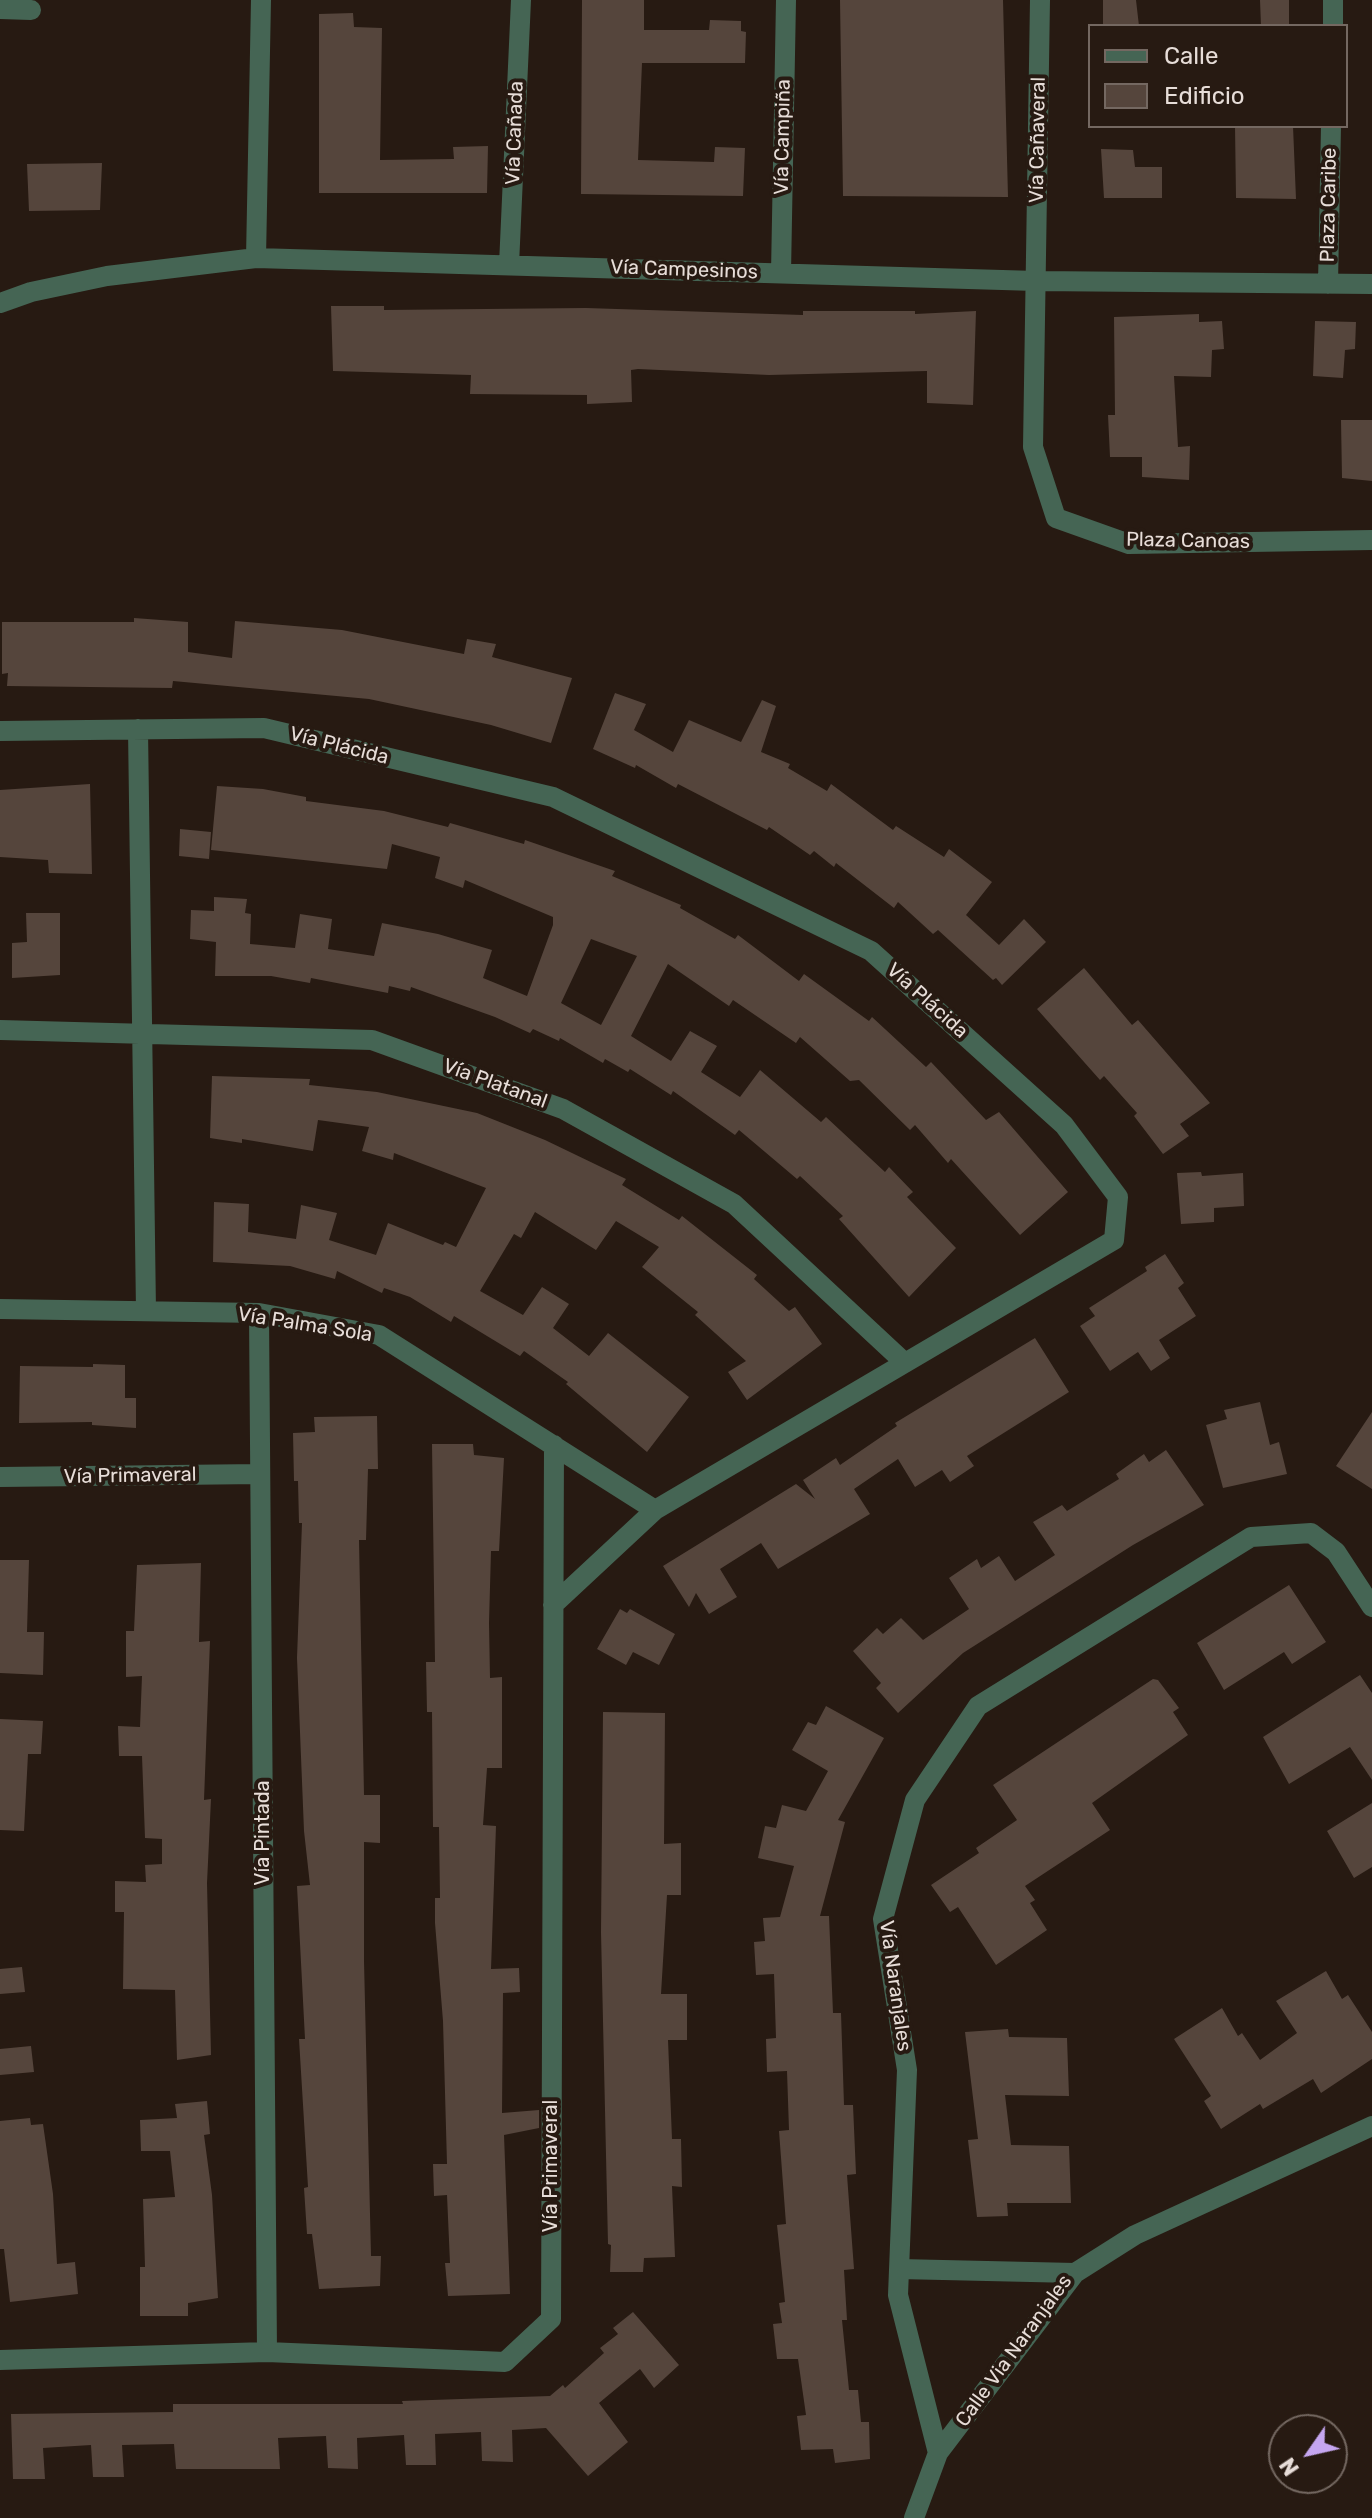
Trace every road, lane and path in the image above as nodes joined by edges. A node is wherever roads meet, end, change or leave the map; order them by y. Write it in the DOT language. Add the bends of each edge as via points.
graph roads {
  1 [pos="261,0"];
  2 [pos="521,0"];
  3 [pos="786,0"];
  4 [pos="1040,0"];
  5 [pos="1333,0"];
  6 [pos="0,9"];
  7 [pos="31,10"];
  8 [pos="1333,24"];
  9 [pos="1331,128"];
  10 [pos="256,258"];
  11 [pos="509,265"];
  12 [pos="781,273"];
  13 [pos="1036,281"];
  14 [pos="1328,284"];
  15 [pos="1372,284"];
  16 [pos="0,303"];
  17 [pos="1372,540"];
  18 [pos="138,729"];
  19 [pos="0,731"];
  20 [pos="0,1030"];
  21 [pos="142,1033"];
  22 [pos="0,1309"];
  23 [pos="146,1311"];
  24 [pos="259,1313"];
  25 [pos="905,1363"];
  26 [pos="554,1445"];
  27 [pos="260,1474"];
  28 [pos="0,1477"];
  29 [pos="655,1510"];
  30 [pos="553,1605"];
  31 [pos="1372,1607"];
  32 [pos="1372,2126"];
  33 [pos="899,2269"];
  34 [pos="1075,2273"];
  35 [pos="267,2352"];
  36 [pos="0,2360"];
  37 [pos="938,2453"];
  38 [pos="914,2518"];
  1 -- 10 [label="street"];
  2 -- 11 [label="street, Vía Cañada"];
  3 -- 12 [label="street, Vía Campiña"];
  4 -- 13 [label="street, Vía Cañaveral"];
  5 -- 8 [label="street"];
  6 -- 7 [label="street"];
  9 -- 14 [label="street, Plaza Caribe"];
  10 -- 11 [label="street, Vía Campesinos"];
  10 -- 16 [label="street, Vía Campesinos" via="107,276"];
  11 -- 12 [label="street, Vía Campesinos"];
  12 -- 13 [label="street, Vía Campesinos"];
  13 -- 14 [label="street, Vía Campesinos"];
  13 -- 17 [label="street, Plaza Canoas" via="1033,447 1056,518 1129,544"];
  14 -- 15 [label="street, Vía Campesinos"];
  18 -- 19 [label="street, Vía Plácida"];
  18 -- 21 [label="street"];
  18 -- 25 [label="street, Vía Plácida" via="264,728 553,797 871,951 1064,1125 1118,1197 1114,1240"];
  20 -- 21 [label="street, Vía Platanal"];
  21 -- 23 [label="street"];
  21 -- 25 [label="street, Vía Platanal" via="372,1040 563,1109 734,1204"];
  22 -- 23 [label="street, Vía Palma Sola"];
  23 -- 24 [label="street, Vía Palma Sola"];
  24 -- 26 [label="street, Vía Palma Sola" via="379,1335"];
  24 -- 27 [label="street, Vía Pintada"];
  25 -- 29 [label="street, Vía Plácida"];
  26 -- 29 [label="street, Vía Palma Sola"];
  26 -- 30 [label="street, Vía Primaveral"];
  27 -- 28 [label="street, Vía Primaveral"];
  27 -- 35 [label="street, Vía Pintada"];
  29 -- 30 [label="street, Vía Plácida"];
  30 -- 35 [label="street, Vía Primaveral" via="551,2319 505,2362"];
  31 -- 33 [label="street, Vía Naranjales" via="1336,1552 1311,1533 1251,1537 978,1706 915,1800 883,1919 907,2070"];
  32 -- 34 [label="street" via="1135,2235"];
  33 -- 34 [label="street, Calle Via Naranjales"];
  33 -- 37 [label="street, Vía Naranjales" via="898,2295"];
  34 -- 37 [label="street, Calle Via Naranjales"];
  35 -- 36 [label="street, Vía Primaveral"];
  37 -- 38 [label="street"];
}
